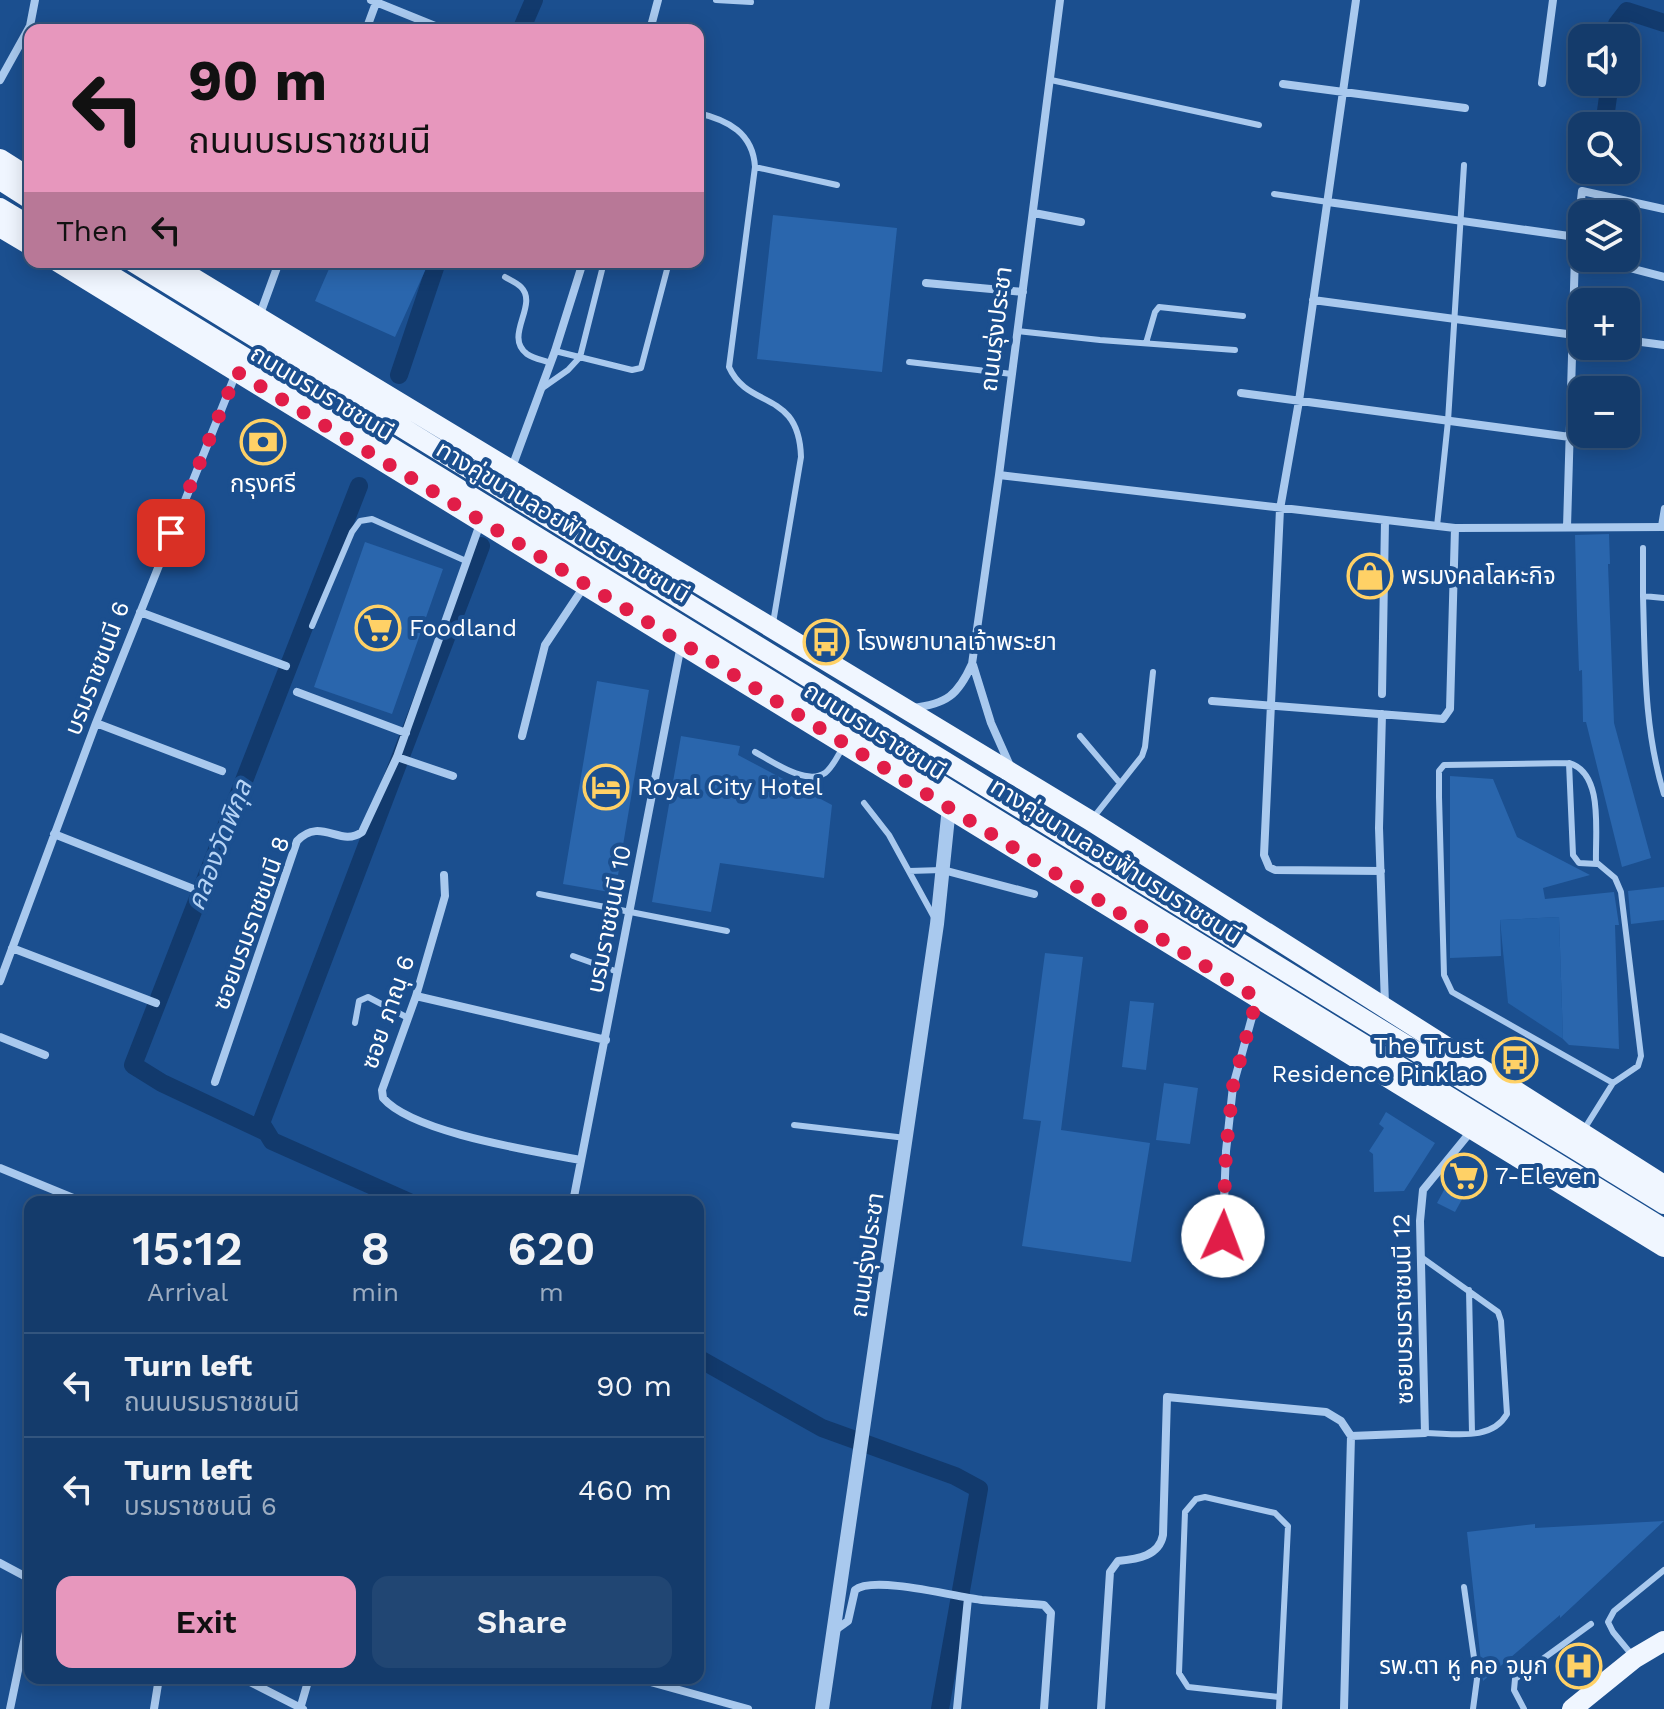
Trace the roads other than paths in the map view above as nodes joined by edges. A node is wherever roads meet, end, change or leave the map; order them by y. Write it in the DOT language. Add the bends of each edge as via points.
graph roads {
  1 [pos="658,0"];
  2 [pos="716,0"];
  3 [pos="1060,0"];
  4 [pos="1356,0"];
  5 [pos="1553,0"];
  6 [pos="35,1"];
  7 [pos="375,1"];
  8 [pos="751,2"];
  9 [pos="30,24"];
  10 [pos="368,24"];
  11 [pos="431,24"];
  12 [pos="652,24"];
  13 [pos="24,37"];
  14 [pos="0,80"];
  15 [pos="1051,80"];
  16 [pos="1542,83"];
  17 [pos="1283,84"];
  18 [pos="1344,92"];
  19 [pos="1465,108"];
  20 [pos="704,115"];
  21 [pos="1259,125"];
  22 [pos="0,159"];
  23 [pos="1464,165"];
  24 [pos="755,167"];
  25 [pos="24,174"];
  26 [pos="0,180"];
  27 [pos="837,185"];
  28 [pos="1274,194"];
  29 [pos="24,195"];
  30 [pos="1581,200"];
  31 [pos="1623,200"];
  32 [pos="1328,202"];
  33 [pos="1640,204"];
  34 [pos="0,208"];
  35 [pos="1664,209"];
  36 [pos="1034,213"];
  37 [pos="1460,221"];
  38 [pos="24,222"];
  39 [pos="1081,222"];
  40 [pos="0,227"];
  41 [pos="1568,236"];
  42 [pos="24,241"];
  43 [pos="68,268"];
  44 [pos="99,268"];
  45 [pos="143,268"];
  46 [pos="177,268"];
  47 [pos="277,268"];
  48 [pos="581,268"];
  49 [pos="602,268"];
  50 [pos="667,268"];
  51 [pos="1640,271"];
  52 [pos="505,277"];
  53 [pos="1664,277"];
  54 [pos="926,283"];
  55 [pos="1023,292"];
  56 [pos="1313,300"];
  57 [pos="1243,316"];
  58 [pos="259,318"];
  59 [pos="1453,320"];
  60 [pos="1017,331"];
  61 [pos="1568,335"];
  62 [pos="1640,342"];
  63 [pos="1146,343"];
  64 [pos="1664,345"];
  65 [pos="1235,350"];
  66 [pos="555,351"];
  67 [pos="580,357"];
  68 [pos="909,362"];
  69 [pos="551,363"];
  70 [pos="237,372"];
  71 [pos="1012,374"];
  72 [pos="541,389"];
  73 [pos="1241,393"];
  74 [pos="1299,401"];
  75 [pos="1448,421"];
  76 [pos="1568,437"];
  77 [pos="1570,448"];
  78 [pos="511,471"];
  79 [pos="999,475"];
  80 [pos="1664,508"];
  81 [pos="1280,509"];
  82 [pos="481,520"];
  83 [pos="1385,521"];
  84 [pos="1437,526"];
  85 [pos="1662,526"];
  86 [pos="1567,527"];
  87 [pos="1455,528"];
  88 [pos="1643,548"];
  89 [pos="466,561"];
  90 [pos="585,584"];
  91 [pos="1643,596"];
  92 [pos="1664,598"];
  93 [pos="140,612"];
  94 [pos="312,626"];
  95 [pos="772,630"];
  96 [pos="863,639"];
  97 [pos="682,643"];
  98 [pos="975,643"];
  99 [pos="972,664"];
  100 [pos="286,666"];
  101 [pos="1153,672"];
  102 [pos="297,692"];
  103 [pos="1382,694"];
  104 [pos="1212,701"];
  105 [pos="1270,705"];
  106 [pos="907,709"];
  107 [pos="1382,714"];
  108 [pos="96,723"];
  109 [pos="406,733"];
  110 [pos="522,736"];
  111 [pos="1080,736"];
  112 [pos="845,744"];
  113 [pos="755,752"];
  114 [pos="397,757"];
  115 [pos="1569,763"];
  116 [pos="222,771"];
  117 [pos="453,776"];
  118 [pos="1015,776"];
  119 [pos="1119,782"];
  120 [pos="1664,794"];
  121 [pos="864,803"];
  122 [pos="949,807"];
  123 [pos="1091,821"];
  124 [pos="54,834"];
  125 [pos="1597,864"];
  126 [pos="943,870"];
  127 [pos="909,871"];
  128 [pos="1381,871"];
  129 [pos="444,875"];
  130 [pos="196,890"];
  131 [pos="539,894"];
  132 [pos="1034,894"];
  133 [pos="630,912"];
  134 [pos="937,924"];
  135 [pos="727,931"];
  136 [pos="12,948"];
  137 [pos="573,956"];
  138 [pos="618,972"];
  139 [pos="0,981"];
  140 [pos="416,996"];
  141 [pos="1257,998"];
  142 [pos="156,1003"];
  143 [pos="1385,1006"];
  144 [pos="408,1018"];
  145 [pos="355,1023"];
  146 [pos="0,1037"];
  147 [pos="606,1040"];
  148 [pos="45,1055"];
  149 [pos="215,1082"];
  150 [pos="1613,1083"];
  151 [pos="794,1125"];
  152 [pos="1472,1130"];
  153 [pos="1581,1134"];
  154 [pos="906,1138"];
  155 [pos="580,1160"];
  156 [pos="0,1168"];
  157 [pos="1664,1185"];
  158 [pos="68,1196"];
  159 [pos="574,1196"];
  160 [pos="1664,1204"];
  161 [pos="1664,1229"];
  162 [pos="1664,1247"];
  163 [pos="1222,1253"];
  164 [pos="1421,1257"];
  165 [pos="1469,1290"];
  166 [pos="1425,1433"];
  167 [pos="1472,1433"];
  168 [pos="1351,1436"];
  169 [pos="0,1563"];
  170 [pos="1664,1570"];
  171 [pos="24,1576"];
  172 [pos="1464,1587"];
  173 [pos="968,1598"];
  174 [pos="1591,1624"];
  175 [pos="833,1632"];
  176 [pos="1664,1632"];
  177 [pos="1664,1641"];
  178 [pos="24,1642"];
  179 [pos="1635,1658"];
  180 [pos="158,1684"];
  181 [pos="253,1684"];
  182 [pos="307,1684"];
  183 [pos="658,1684"];
  184 [pos="1279,1697"];
  185 [pos="10,1709"];
  186 [pos="154,1709"];
  187 [pos="301,1709"];
  188 [pos="748,1709"];
  189 [pos="822,1709"];
  190 [pos="957,1709"];
  191 [pos="1044,1709"];
  192 [pos="1101,1709"];
  193 [pos="1279,1709"];
  194 [pos="1344,1709"];
  195 [pos="1473,1709"];
  196 [pos="1524,1709"];
  197 [pos="1572,1709"];
  1 -- 12 [label="street"];
  2 -- 8 [label="lane"];
  3 -- 15 [label="street, ถนนรุ่งประชา"];
  4 -- 18 [label="street"];
  5 -- 16 [label="street"];
  6 -- 9 [label="street"];
  7 -- 10 [label="street"];
  7 -- 11 [label="street"];
  13 -- 14 [label="street"];
  15 -- 21 [label="lane"];
  15 -- 36 [label="street, ถนนรุ่งประชา"];
  17 -- 18 [label="street"];
  18 -- 19 [label="street"];
  18 -- 32 [label="street"];
  20 -- 24 [label="lane" via="741,132 751,145"];
  22 -- 25 [label="main road"];
  23 -- 37 [label="lane"];
  24 -- 27 [label="lane"];
  24 -- 95 [label="lane" via="729,367 734,379 784,410 801,437"];
  26 -- 29 [label="main road"];
  28 -- 32 [label="lane"];
  30 -- 31 [label="street" via="1582,191"];
  32 -- 37 [label="street"];
  32 -- 56 [label="street"];
  33 -- 35 [label="street"];
  34 -- 38 [label="main road"];
  36 -- 39 [label="street"];
  36 -- 55 [label="street, ถนนรุ่งประชา"];
  37 -- 41 [label="street"];
  37 -- 59 [label="lane"];
  40 -- 42 [label="main road"];
  43 -- 70 [label="main road, ถนนบรมราชชนนี"];
  44 -- 161 [label="main road, ทางคู่ขนานลอยฟ้าบรมราชชนนี"];
  45 -- 160 [label="main road, ทางคู่ขนานลอยฟ้าบรมราชชนนี"];
  46 -- 58 [label="main road, ถนนบรมราชชนนี"];
  47 -- 58 [label="street"];
  48 -- 66 [label="street"];
  49 -- 67 [label="lane"];
  50 -- 67 [label="lane" via="641,368"];
  51 -- 53 [label="street"];
  52 -- 69 [label="lane" via="521,286 527,300 519,343 524,352"];
  54 -- 55 [label="street"];
  55 -- 60 [label="street, ถนนรุ่งประชา"];
  56 -- 59 [label="street"];
  56 -- 74 [label="street"];
  57 -- 63 [label="lane" via="1159,307"];
  58 -- 78 [label="main road, ถนนบรมราชชนนี"];
  59 -- 61 [label="street"];
  59 -- 75 [label="lane"];
  60 -- 63 [label="lane"];
  60 -- 71 [label="street, ถนนรุ่งประชา"];
  62 -- 64 [label="street"];
  63 -- 65 [label="lane"];
  66 -- 67 [label="lane"];
  66 -- 69 [label="street"];
  67 -- 72 [label="lane"];
  68 -- 71 [label="lane"];
  69 -- 72 [label="street"];
  70 -- 82 [label="main road, ถนนบรมราชชนนี"];
  70 -- 93 [label="street, บรมราชชนนี 6"];
  71 -- 79 [label="street, ถนนรุ่งประชา"];
  72 -- 78 [label="street"];
  73 -- 74 [label="street"];
  74 -- 75 [label="street"];
  74 -- 81 [label="street"];
  75 -- 76 [label="street"];
  75 -- 84 [label="lane"];
  77 -- 86 [label="street"];
  78 -- 95 [label="main road, ถนนบรมราชชนนี"];
  79 -- 81 [label="street"];
  79 -- 98 [label="street, ถนนรุ่งประชา"];
  80 -- 85 [label="lane"];
  81 -- 83 [label="street"];
  81 -- 105 [label="street"];
  82 -- 89 [label="street, ซอยบรมราชชนนี 8"];
  82 -- 90 [label="main road, ถนนบรมราชชนนี"];
  83 -- 84 [label="street"];
  83 -- 103 [label="street"];
  84 -- 87 [label="street"];
  85 -- 86 [label="street"];
  86 -- 87 [label="street"];
  87 -- 107 [label="street" via="1450,709 1437,720"];
  88 -- 91 [label="lane"];
  89 -- 94 [label="lane" via="372,519 360,521"];
  89 -- 109 [label="street, ซอยบรมราชชนนี 8"];
  90 -- 97 [label="main road, ถนนบรมราชชนนี"];
  90 -- 110 [label="street" via="545,645"];
  91 -- 92 [label="lane"];
  91 -- 120 [label="lane" via="1650,736"];
  93 -- 100 [label="street"];
  93 -- 108 [label="street, บรมราชชนนี 6"];
  95 -- 106 [label="main road, ถนนบรมราชชนนี"];
  96 -- 98 [label="lane"];
  97 -- 112 [label="main road, ถนนบรมราชชนนี"];
  97 -- 133 [label="street, บรมราชชนนี 10"];
  98 -- 99 [label="street, ถนนรุ่งประชา"];
  99 -- 106 [label="street, ถนนรุ่งประชา" via="954,695"];
  99 -- 118 [label="street, ถนนรุ่งประชา"];
  101 -- 119 [label="lane" via="1145,747"];
  102 -- 109 [label="street"];
  104 -- 105 [label="street"];
  105 -- 107 [label="street"];
  105 -- 128 [label="street" via="1265,863 1275,870"];
  106 -- 118 [label="main road, ถนนบรมราชชนนี"];
  107 -- 128 [label="street"];
  108 -- 116 [label="street"];
  108 -- 124 [label="street, บรมราชชนนี 6"];
  109 -- 114 [label="street, ซอยบรมราชชนนี 8"];
  111 -- 119 [label="lane"];
  112 -- 113 [label="lane" via="830,768 813,777"];
  112 -- 122 [label="main road, ถนนบรมราชชนนี"];
  114 -- 117 [label="street"];
  114 -- 149 [label="street, ซอยบรมราชชนนี 8" via="362,832 355,837 310,831 297,841"];
  115 -- 125 [label="lane" via="1580,766 1590,783"];
  115 -- 125 [label="lane" via="1575,860"];
  115 -- 150 [label="lane" via="1441,767 1444,975 1452,992"];
  118 -- 123 [label="main road, ถนนบรมราชชนนี"];
  119 -- 123 [label="lane"];
  121 -- 127 [label="lane"];
  122 -- 126 [label="street, ถนนรุ่งประชา"];
  122 -- 141 [label="main road, ถนนบรมราชชนนี"];
  123 -- 143 [label="main road, ถนนบรมราชชนนี"];
  124 -- 130 [label="street"];
  124 -- 136 [label="street, บรมราชชนนี 6"];
  125 -- 150 [label="lane" via="1615,878 1621,892 1641,1045 1638,1066"];
  126 -- 127 [label="lane"];
  126 -- 132 [label="street"];
  126 -- 134 [label="street, ถนนรุ่งประชา"];
  127 -- 134 [label="lane"];
  128 -- 143 [label="street"];
  129 -- 140 [label="street, ซอย ภาณุ 6" via="445,896"];
  131 -- 133 [label="lane"];
  133 -- 135 [label="lane"];
  133 -- 138 [label="street, บรมราชชนนี 10"];
  134 -- 154 [label="street, ถนนรุ่งประชา"];
  136 -- 139 [label="street, บรมราชชนนี 6"];
  136 -- 142 [label="street"];
  137 -- 138 [label="lane"];
  138 -- 147 [label="street, บรมราชชนนี 10"];
  140 -- 144 [label="street, ซอย ภาณุ 6"];
  140 -- 147 [label="street"];
  141 -- 152 [label="main road, ถนนบรมราชชนนี"];
  141 -- 163 [label="street" via="1233,1086"];
  143 -- 153 [label="main road, ถนนบรมราชชนนี"];
  144 -- 145 [label="lane" via="368,997 359,1001"];
  144 -- 155 [label="street, ซอย ภาณุ 6" via="382,1090 385,1102 467,1137"];
  146 -- 148 [label="street"];
  147 -- 155 [label="street, บรมราชชนนี 10"];
  150 -- 153 [label="lane"];
  151 -- 154 [label="lane"];
  152 -- 162 [label="main road, ถนนบรมราชชนนี"];
  152 -- 164 [label="street, ซอยบรมราชชนนี 12" via="1423,1190"];
  153 -- 157 [label="main road, ถนนบรมราชชนนี"];
  154 -- 175 [label="street, ถนนรุ่งประชา"];
  155 -- 159 [label="street, บรมราชชนนี 10"];
  156 -- 158 [label="street"];
  164 -- 165 [label="lane"];
  164 -- 166 [label="street, ซอยบรมราชชนนี 12"];
  165 -- 167 [label="lane"];
  165 -- 167 [label="lane" via="1498,1312 1501,1321 1507,1414 1485,1433"];
  166 -- 167 [label="lane"];
  166 -- 168 [label="street, ซอยบรมราชชนนี 12"];
  168 -- 192 [label="street" via="1326,1412 1167,1397 1161,1545 1148,1556 1118,1561 1110,1572"];
  168 -- 194 [label="street"];
  169 -- 171 [label="street"];
  170 -- 179 [label="lane" via="1608,1622"];
  172 -- 195 [label="lane" via="1477,1679"];
  173 -- 175 [label="street" via="895,1585 858,1586 848,1621"];
  173 -- 190 [label="street"];
  173 -- 191 [label="street" via="1044,1605 1051,1613"];
  174 -- 196 [label="lane" via="1515,1679 1514,1690"];
  175 -- 189 [label="street, ถนนรุ่งประชา"];
  176 -- 179 [label="main road"];
  177 -- 179 [label="main road"];
  178 -- 185 [label="street"];
  179 -- 197 [label="main road"];
  180 -- 186 [label="street"];
  181 -- 187 [label="street"];
  182 -- 187 [label="street"];
  183 -- 188 [label="street"];
  184 -- 184 [label="lane" via="1288,1526 1275,1513 1196,1499 1185,1512 1181,1679 1188,1687"];
  184 -- 193 [label="lane"];
}
